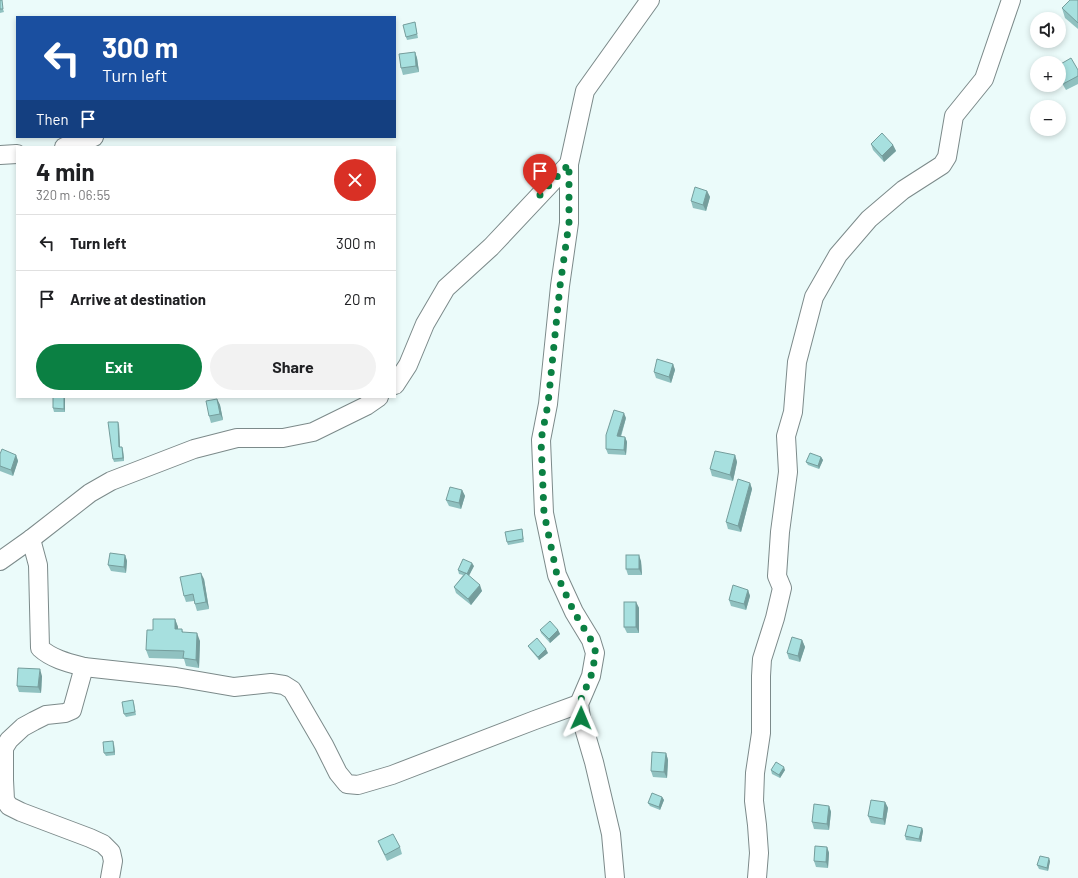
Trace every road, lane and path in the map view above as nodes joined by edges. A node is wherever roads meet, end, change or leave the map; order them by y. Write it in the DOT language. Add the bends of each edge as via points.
graph roads {
  1 [pos="650,0"];
  2 [pos="1010,0"];
  3 [pos="91,138"];
  4 [pos="67,146"];
  5 [pos="16,154"];
  6 [pos="0,155"];
  7 [pos="569,164"];
  8 [pos="396,383"];
  9 [pos="378,398"];
  10 [pos="31,539"];
  11 [pos="0,561"];
  12 [pos="84,667"];
  13 [pos="579,704"];
  14 [pos="110,878"];
  15 [pos="615,878"];
  16 [pos="758,878"];
  1 -- 7 [label="street" via="584,91"];
  2 -- 16 [label="street" via="984,79 954,116 947,157 942,165 903,190 869,219 838,256 814,297 797,362 793,412 786,436 788,472 777,576 782,588 762,659 761,733 754,801 759,853"];
  3 -- 4 [label="street"];
  5 -- 6 [label="street"];
  7 -- 8 [label="street" via="491,247 446,288 424,324 408,365"];
  7 -- 13 [label="street" via="569,223 548,404 541,440 544,513 557,575 596,653 591,676"];
  9 -- 10 [label="street" via="313,432 283,438 237,438 194,449 111,481 90,493"];
  10 -- 11 [label="street"];
  10 -- 12 [label="street" via="38,565 40,648 46,654"];
  12 -- 13 [label="street" via="176,677 234,687 271,683 284,685 292,690 338,773 347,784 358,785 392,775"];
  12 -- 14 [label="street" via="72,710 46,716 23,727 4,748 5,800 9,806 21,812 103,844 113,861"];
  13 -- 15 [label="street" via="611,834"];
}
